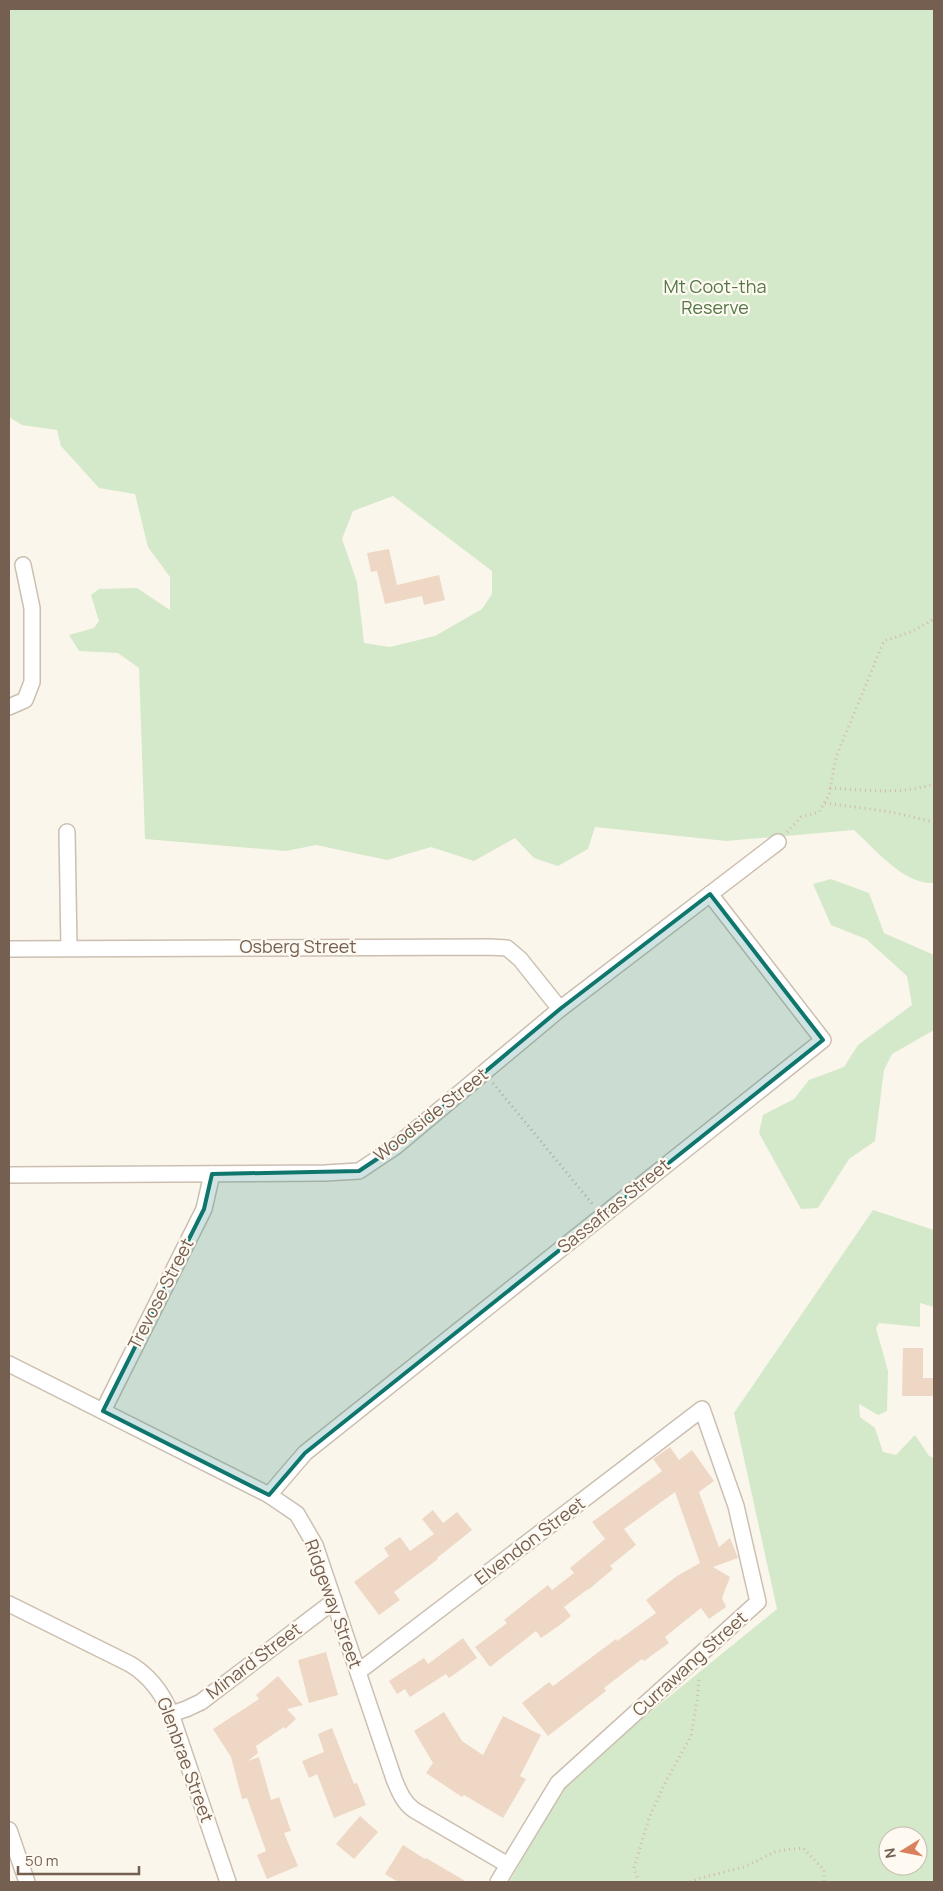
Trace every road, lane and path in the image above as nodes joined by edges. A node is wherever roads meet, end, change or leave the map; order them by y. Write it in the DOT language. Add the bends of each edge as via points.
graph roads {
  1 [pos="23,565"];
  2 [pos="934,619"];
  3 [pos="9,708"];
  4 [pos="934,784"];
  5 [pos="830,788"];
  6 [pos="825,803"];
  7 [pos="934,822"];
  8 [pos="67,832"];
  9 [pos="778,842"];
  10 [pos="710,894"];
  11 [pos="69,948"];
  12 [pos="9,949"];
  13 [pos="560,1009"];
  14 [pos="485,1073"];
  15 [pos="212,1174"];
  16 [pos="9,1175"];
  17 [pos="602,1216"];
  18 [pos="9,1364"];
  19 [pos="702,1409"];
  20 [pos="103,1411"];
  21 [pos="269,1495"];
  22 [pos="334,1601"];
  23 [pos="9,1604"];
  24 [pos="701,1654"];
  25 [pos="358,1672"];
  26 [pos="170,1714"];
  27 [pos="9,1830"];
  28 [pos="508,1865"];
  29 [pos="27,1882"];
  30 [pos="228,1882"];
  31 [pos="498,1882"];
  32 [pos="639,1882"];
  33 [pos="690,1882"];
  34 [pos="824,1882"];
  1 -- 3 [label="street" via="32,608 32,682 25,700"];
  2 -- 5 [label="path" via="912,632 884,641 836,757"];
  4 -- 5 [label="path" via="917,790"];
  5 -- 9 [label="path" via="819,812 801,817"];
  6 -- 7 [label="path"];
  8 -- 11 [label="street"];
  9 -- 10 [label="street, Woodside Street"];
  10 -- 13 [label="street, Woodside Street"];
  10 -- 17 [label="street, Sassafras Street" via="823,1040"];
  11 -- 12 [label="street, Osberg Street"];
  11 -- 13 [label="street, Osberg Street" via="507,948 520,959"];
  13 -- 14 [label="street, Woodside Street"];
  14 -- 15 [label="street, Woodside Street" via="396,1147 359,1171"];
  14 -- 17 [label="path"];
  15 -- 16 [label="street, Woodside Street"];
  15 -- 20 [label="street, Trevose Street" via="204,1209"];
  17 -- 21 [label="street, Sassafras Street" via="305,1453"];
  18 -- 20 [label="street, Ridgeway Street"];
  19 -- 24 [label="street, Currawang Street" via="736,1506 758,1602"];
  19 -- 25 [label="street, Elvendon Street"];
  20 -- 21 [label="street, Ridgeway Street"];
  21 -- 22 [label="street, Ridgeway Street" via="297,1514 315,1545"];
  22 -- 25 [label="street, Ridgeway Street"];
  22 -- 26 [label="street, Minard Street" via="201,1702"];
  23 -- 26 [label="street, Glenbrae Street" via="138,1669 158,1688"];
  24 -- 28 [label="street, Currawang Street" via="558,1783"];
  24 -- 32 [label="path" via="690,1736 649,1818 634,1868"];
  25 -- 28 [label="street, Ridgeway Street" via="404,1801"];
  26 -- 30 [label="street, Glenbrae Street"];
  27 -- 29 [label="street"];
  28 -- 31 [label="street, Currawang Street"];
  33 -- 34 [label="path" via="744,1867 777,1851 803,1848 824,1870"];
}
